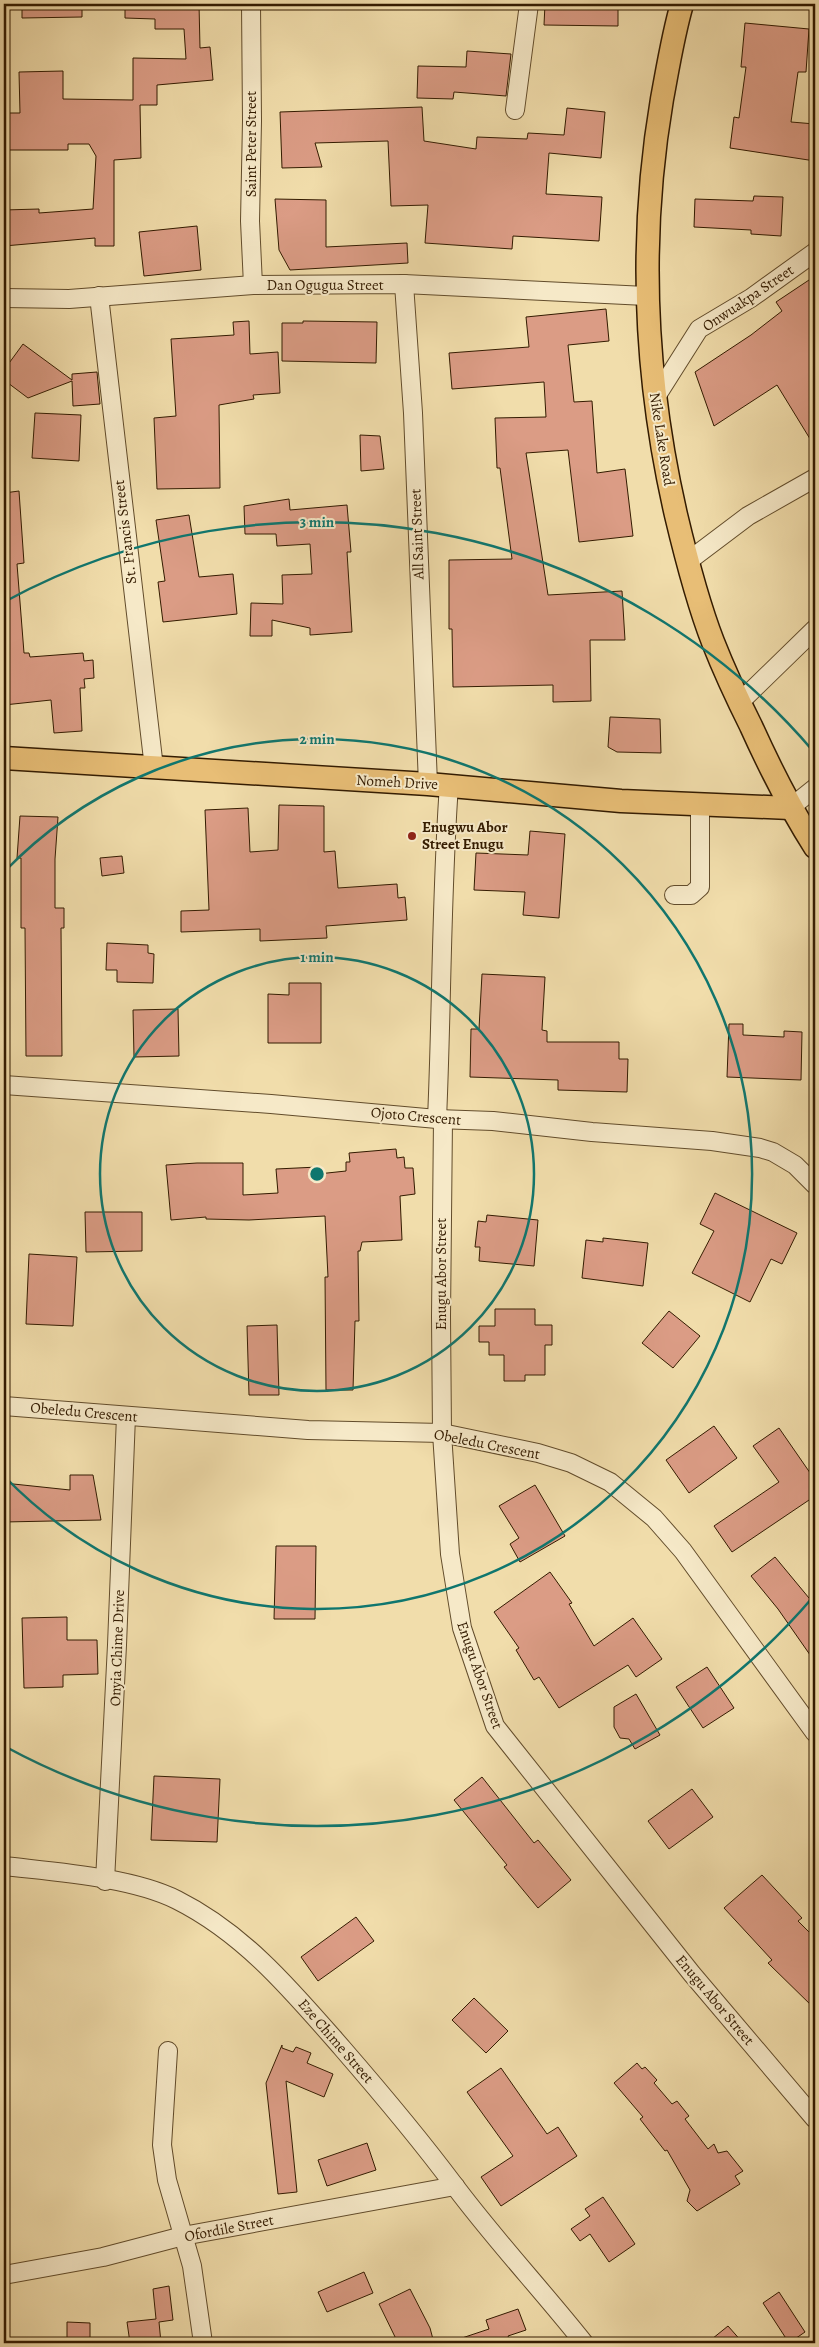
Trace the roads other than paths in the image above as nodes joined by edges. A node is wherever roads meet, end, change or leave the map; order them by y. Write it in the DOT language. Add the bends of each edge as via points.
graph roads {
  1 [pos="251,4"];
  2 [pos="529,4"];
  3 [pos="682,4"];
  4 [pos="515,110"];
  5 [pos="815,252"];
  6 [pos="404,284"];
  7 [pos="253,285"];
  8 [pos="100,296"];
  9 [pos="646,296"];
  10 [pos="4,298"];
  11 [pos="654,400"];
  12 [pos="815,478"];
  13 [pos="687,562"];
  14 [pos="815,629"];
  15 [pos="739,703"];
  16 [pos="4,758"];
  17 [pos="154,768"];
  18 [pos="439,785"];
  19 [pos="807,798"];
  20 [pos="700,805"];
  21 [pos="812,839"];
  22 [pos="674,894"];
  23 [pos="4,1085"];
  24 [pos="440,1119"];
  25 [pos="815,1185"];
  26 [pos="4,1406"];
  27 [pos="126,1416"];
  28 [pos="442,1433"];
  29 [pos="815,1733"];
  30 [pos="4,1866"];
  31 [pos="106,1881"];
  32 [pos="168,2051"];
  33 [pos="815,2119"];
  34 [pos="455,2186"];
  35 [pos="183,2236"];
  36 [pos="4,2275"];
  37 [pos="203,2343"];
  38 [pos="584,2343"];
  1 -- 7 [label="street, Saint Peter Street" via="250,221"];
  2 -- 4 [label="street"];
  3 -- 9 [label="main road, Nike Lake Road" via="675,28 651,171"];
  5 -- 11 [label="street, Onwuakpa Street" via="751,298 700,329"];
  6 -- 7 [label="street, Dan Ogugua Street"];
  6 -- 9 [label="street, Dan Ogugua Street"];
  6 -- 18 [label="street, All Saint Street"];
  7 -- 8 [label="street, Dan Ogugua Street"];
  8 -- 10 [label="street, Dan Ogugua Street"];
  8 -- 17 [label="street, St. Francis Street"];
  9 -- 11 [label="main road, Nike Lake Road"];
  11 -- 13 [label="main road, Nike Lake Road"];
  12 -- 13 [label="street" via="748,516"];
  13 -- 15 [label="main road, Nike Lake Road" via="712,641"];
  14 -- 15 [label="street"];
  15 -- 19 [label="main road, Nike Lake Road"];
  16 -- 17 [label="main road, Nomeh Drive"];
  17 -- 18 [label="main road, Nomeh Drive"];
  18 -- 20 [label="main road, Nomeh Drive"];
  18 -- 24 [label="street, All Saint Street" via="443,877"];
  19 -- 20 [label="main road, Nomeh Drive"];
  19 -- 21 [label="main road, Nike Lake Road"];
  20 -- 22 [label="street" via="700,887 691,895"];
  23 -- 24 [label="street, Ojoto Crescent"];
  24 -- 25 [label="street, Ojoto Crescent" via="493,1121 760,1148 795,1165"];
  24 -- 28 [label="street, Enugu Abor Street"];
  26 -- 27 [label="street, Obeledu Crescent"];
  27 -- 28 [label="street, Obeledu Crescent" via="308,1430"];
  27 -- 31 [label="street, Onyia Chime Drive"];
  28 -- 29 [label="street, Obeledu Crescent" via="564,1460 598,1475 632,1498 679,1546"];
  28 -- 33 [label="street, Enugu Abor Street" via="450,1554 458,1610 496,1726 692,1974"];
  30 -- 31 [label="street, Eze Chime Street"];
  31 -- 34 [label="street, Eze Chime Street" via="148,1889 176,1900 211,1920 245,1946 318,2019"];
  32 -- 35 [label="street" via="162,2145 167,2180"];
  34 -- 35 [label="street, Ofordile Street"];
  34 -- 38 [label="street, Eze Chime Street"];
  35 -- 36 [label="street, Ofordile Street" via="103,2257"];
  35 -- 37 [label="street" via="192,2266"];
}
